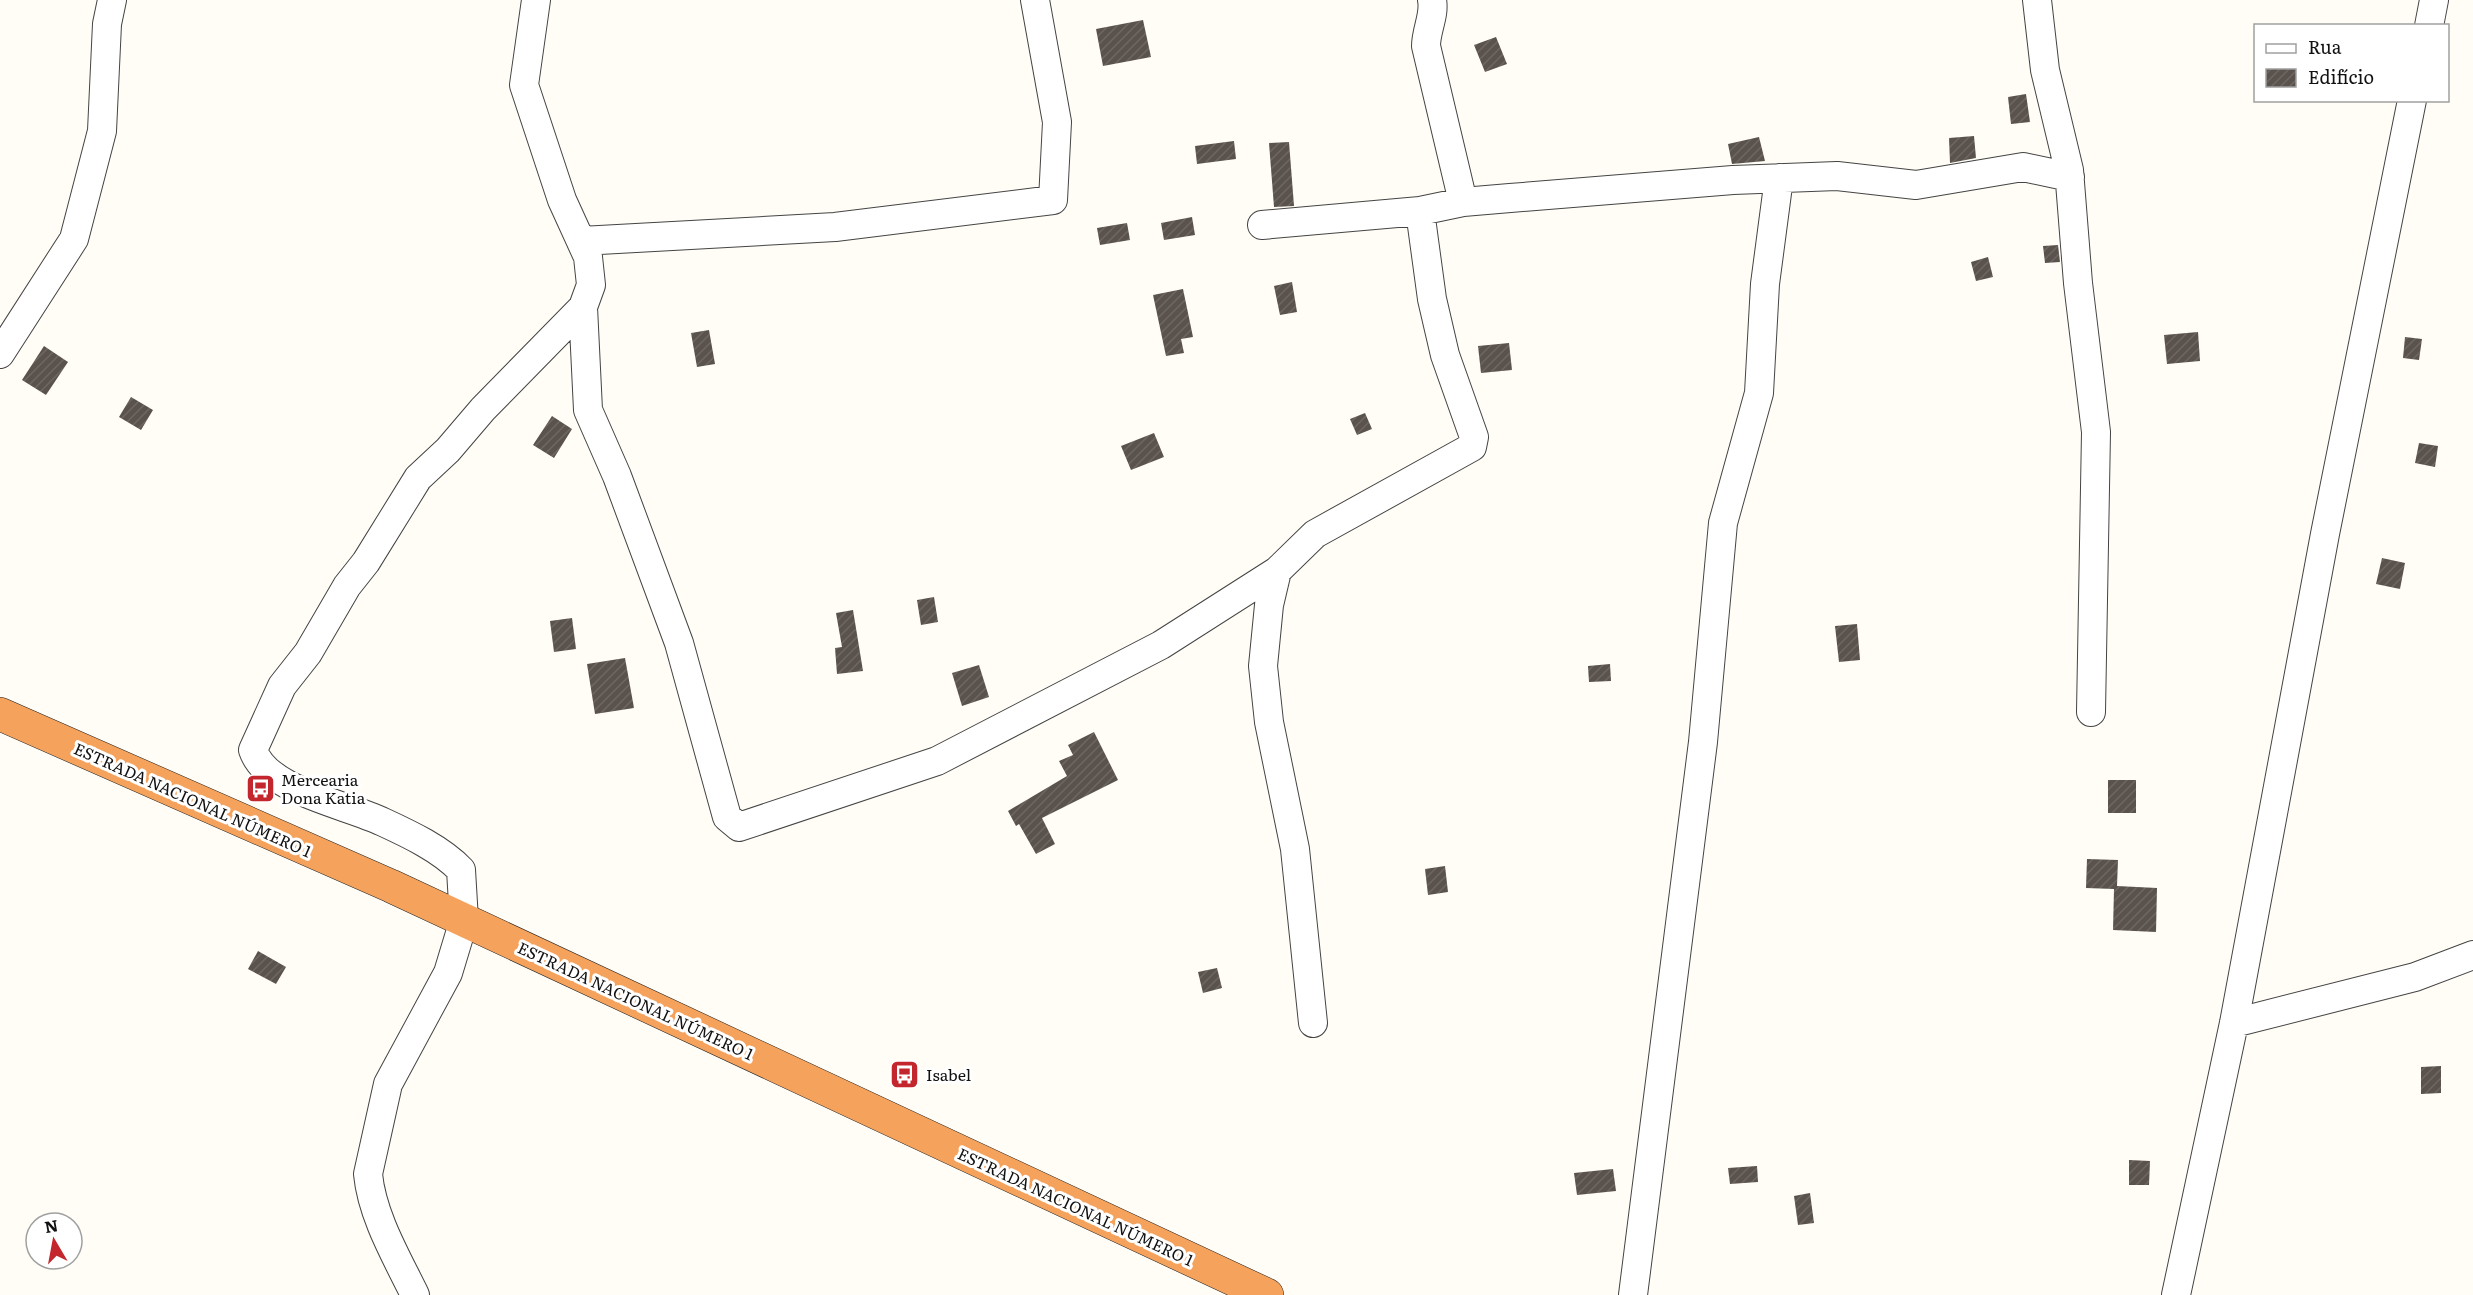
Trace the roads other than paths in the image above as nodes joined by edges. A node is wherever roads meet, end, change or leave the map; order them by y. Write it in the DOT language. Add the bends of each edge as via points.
graph roads {
  1 [pos="112,0"];
  2 [pos="536,0"];
  3 [pos="1035,0"];
  4 [pos="1432,0"];
  5 [pos="2037,0"];
  6 [pos="2434,0"];
  7 [pos="2428,24"];
  8 [pos="2412,102"];
  9 [pos="2056,121"];
  10 [pos="2024,167"];
  11 [pos="2070,177"];
  12 [pos="1779,178"];
  13 [pos="1463,202"];
  14 [pos="1420,211"];
  15 [pos="1262,225"];
  16 [pos="581,241"];
  17 [pos="583,307"];
  18 [pos="0,354"];
  19 [pos="1277,571"];
  20 [pos="2091,712"];
  21 [pos="0,714"];
  22 [pos="464,920"];
  23 [pos="2473,956"];
  24 [pos="1313,1023"];
  25 [pos="2234,1023"];
  26 [pos="415,1295"];
  27 [pos="1267,1295"];
  28 [pos="1633,1295"];
  29 [pos="2176,1295"];
  1 -- 18 [label="street" via="107,24 102,131 74,239"];
  2 -- 16 [label="street" via="525,67 527,99 562,200"];
  3 -- 16 [label="street" via="1057,122 1053,200 834,227"];
  4 -- 13 [label="street" via="1426,46"];
  5 -- 9 [label="street"];
  6 -- 7 [label="street"];
  8 -- 25 [label="street" via="2325,534"];
  9 -- 10 [label="street" via="2048,144"];
  9 -- 11 [label="street"];
  10 -- 11 [label="street"];
  10 -- 12 [label="street" via="1916,184 1837,176"];
  11 -- 20 [label="street" via="2096,432"];
  12 -- 13 [label="street"];
  12 -- 28 [label="street" via="1765,284 1759,393 1723,523 1703,742"];
  13 -- 14 [label="street"];
  14 -- 15 [label="street"];
  14 -- 19 [label="street" via="1432,299 1445,355 1474,438 1472,447 1315,534"];
  16 -- 17 [label="street" via="591,272"];
  17 -- 19 [label="street" via="588,410 617,476 679,643 727,817 739,827 937,762 1161,645"];
  17 -- 22 [label="street" via="418,478 308,653 282,686 253,750 257,762 295,789 382,821 450,859 461,870"];
  19 -- 24 [label="street" via="1263,666 1269,722 1295,849"];
  21 -- 22 [label="highway, ESTRADA NACIONAL NÚMERO 1"];
  22 -- 26 [label="street" via="444,982 388,1084 368,1174 387,1234"];
  22 -- 27 [label="highway, ESTRADA NACIONAL NÚMERO 1"];
  23 -- 25 [label="street" via="2415,977"];
  25 -- 29 [label="street"];
}
